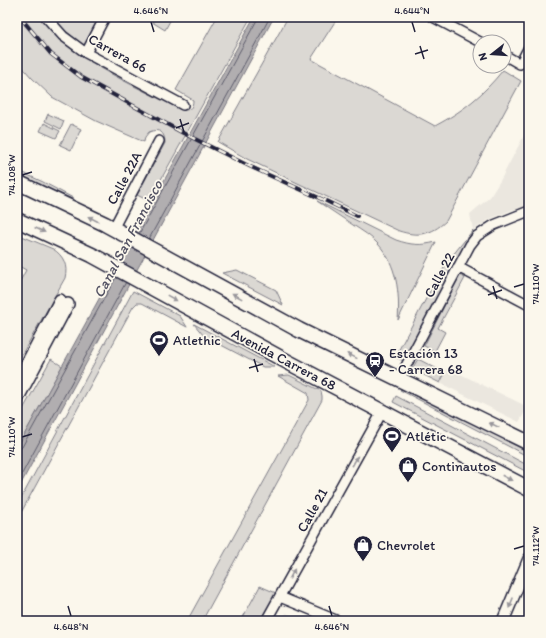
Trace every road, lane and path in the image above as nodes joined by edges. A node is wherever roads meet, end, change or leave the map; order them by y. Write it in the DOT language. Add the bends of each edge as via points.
graph roads {
  1 [pos="46,17"];
  2 [pos="105,17"];
  3 [pos="433,17"];
  4 [pos="472,38"];
  5 [pos="529,47"];
  6 [pos="86,53"];
  7 [pos="512,60"];
  8 [pos="183,105"];
  9 [pos="160,141"];
  10 [pos="17,182"];
  11 [pos="529,211"];
  12 [pos="17,220"];
  13 [pos="113,229"];
  14 [pos="458,267"];
  15 [pos="529,304"];
  16 [pos="399,379"];
  17 [pos="17,382"];
  18 [pos="17,400"];
  19 [pos="382,412"];
  20 [pos="529,443"];
  21 [pos="529,489"];
  22 [pos="529,559"];
  23 [pos="280,597"];
  24 [pos="266,621"];
  25 [pos="338,621"];
  26 [pos="503,621"];
  1 -- 6 [label="street, Carrera 66" via="63,36"];
  2 -- 6 [label="street"];
  3 -- 4 [label="street"];
  5 -- 7 [label="street" via="520,64"];
  6 -- 8 [label="street, Carrera 66"];
  9 -- 13 [label="street, Calle 22A"];
  13 -- 10 [label="main road, one-way"];
  11 -- 14 [label="street, Calle 22" via="494,225 477,236"];
  12 -- 19 [label="main road, Avenida Carrera 68, one-way" via="112,266"];
  16 -- 13 [label="main road, one-way" via="299,330"];
  14 -- 15 [label="street"];
  14 -- 16 [label="street, Calle 22"];
  20 -- 16 [label="main road, one-way"];
  17 -- 18 [label="street" via="64,302"];
  19 -- 21 [label="main road, Avenida Carrera 68, one-way"];
  23 -- 19 [label="street, Calle 21, one-way"];
  22 -- 26 [label="street, one-way"];
  23 -- 24 [label="street, Calle 21"];
  23 -- 25 [label="street"];
}
